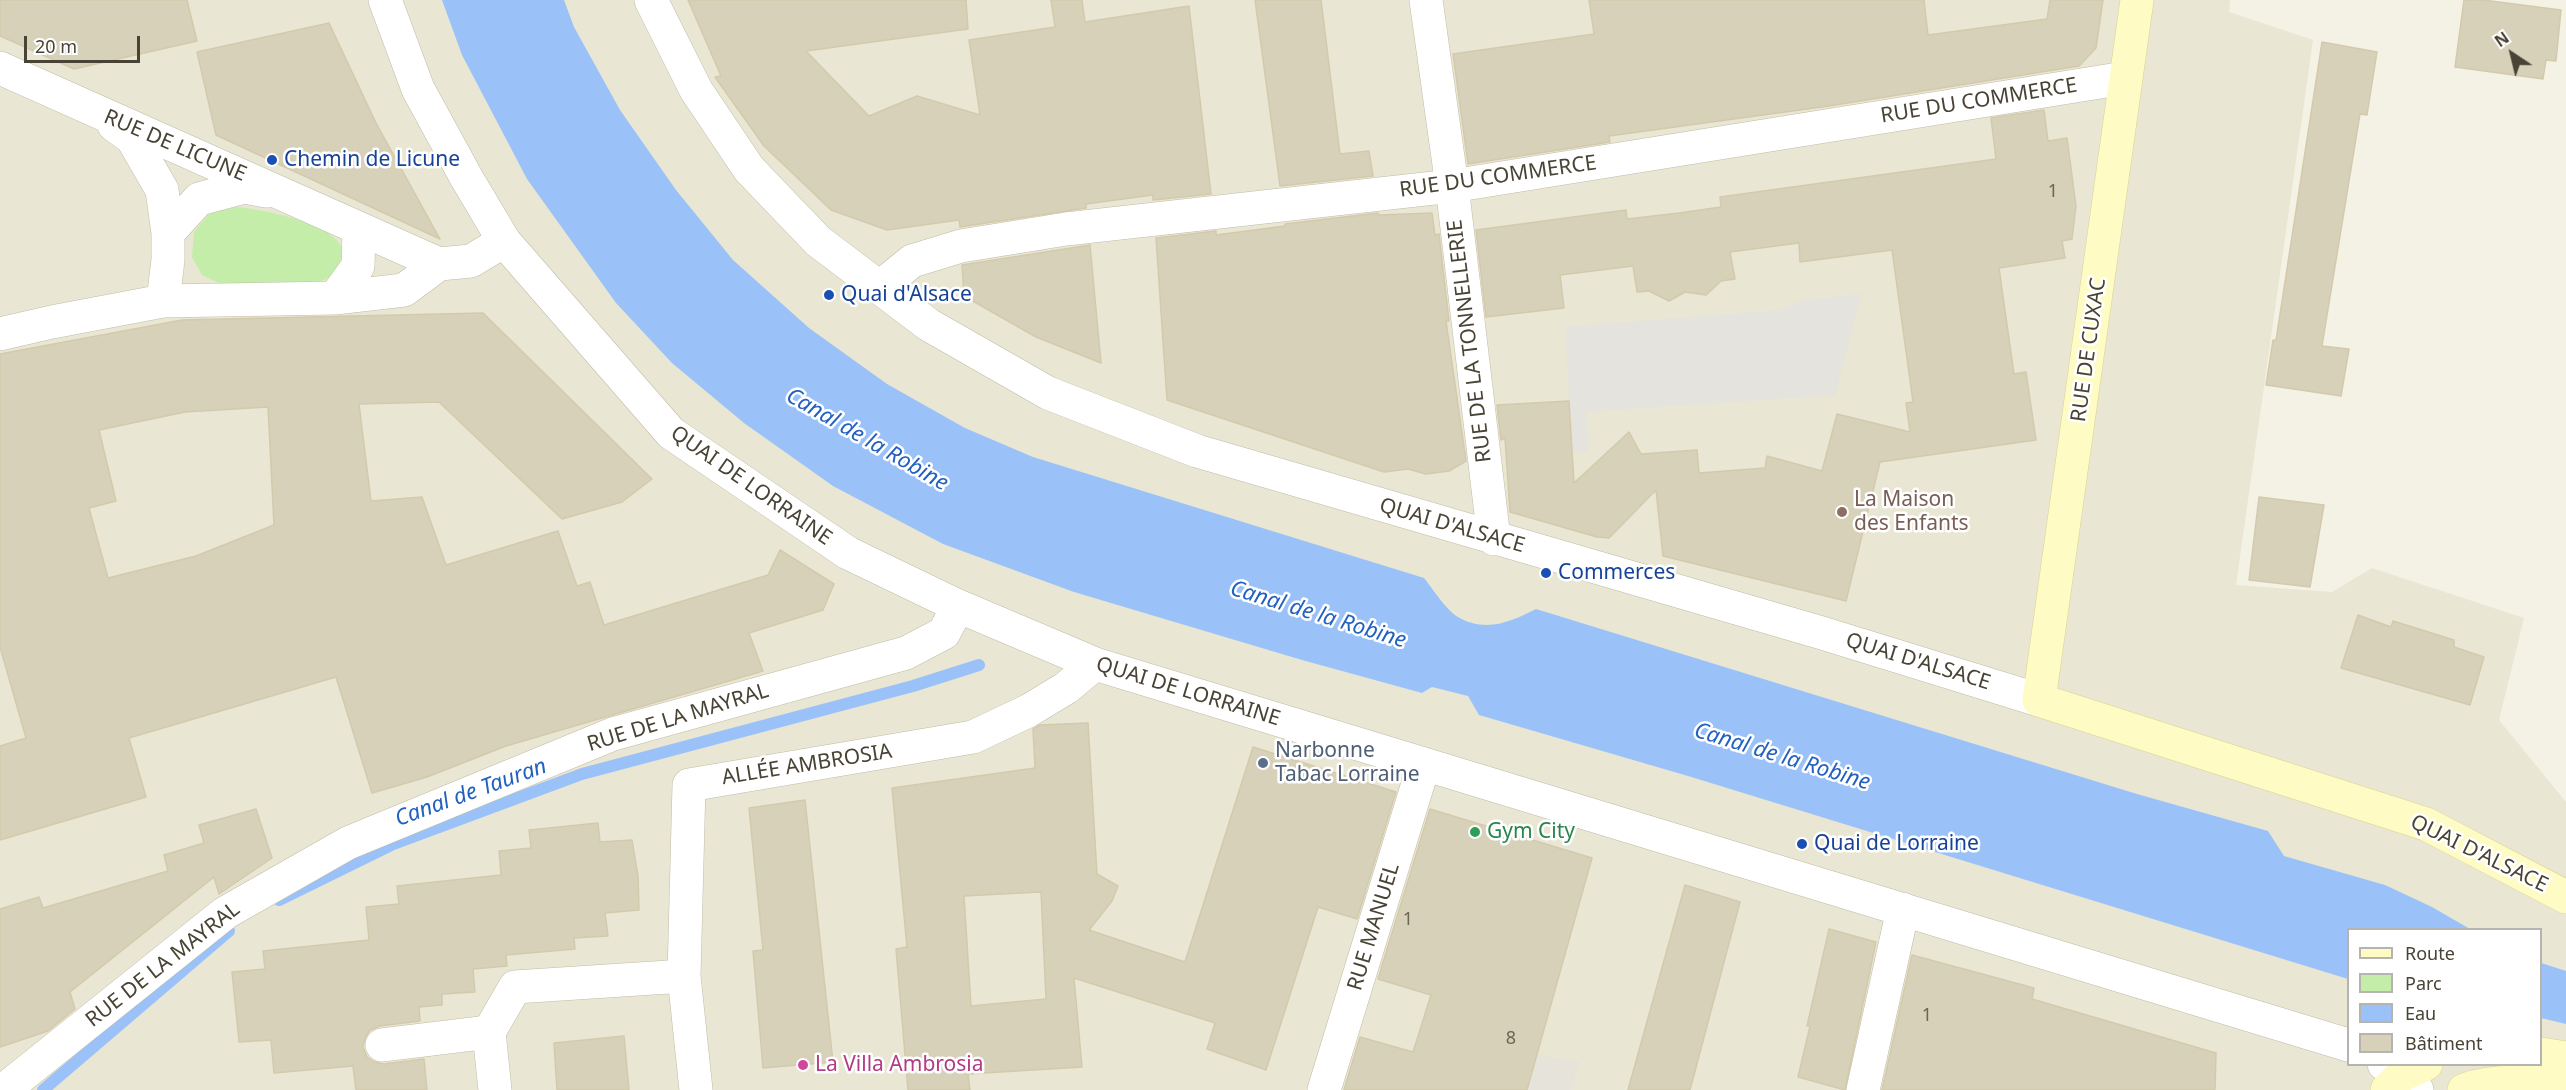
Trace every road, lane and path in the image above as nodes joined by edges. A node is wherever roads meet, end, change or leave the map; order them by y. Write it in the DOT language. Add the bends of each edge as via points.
graph roads {
  1 [pos="384,0"];
  2 [pos="651,0"];
  3 [pos="1426,0"];
  4 [pos="2137,0"];
  5 [pos="0,68"];
  6 [pos="2126,68"];
  7 [pos="96,112"];
  8 [pos="1452,186"];
  9 [pos="291,196"];
  10 [pos="359,230"];
  11 [pos="168,233"];
  12 [pos="504,241"];
  13 [pos="439,264"];
  14 [pos="880,287"];
  15 [pos="335,298"];
  16 [pos="163,301"];
  17 [pos="0,334"];
  18 [pos="1494,539"];
  19 [pos="958,606"];
  20 [pos="1095,664"];
  21 [pos="2039,700"];
  22 [pos="1424,764"];
  23 [pos="2566,897"];
  24 [pos="1903,909"];
  25 [pos="684,976"];
  26 [pos="489,1032"];
  27 [pos="2347,1044"];
  28 [pos="382,1045"];
  29 [pos="2542,1054"];
  30 [pos="2566,1058"];
  31 [pos="2566,1088"];
  32 [pos="4,1090"];
  33 [pos="495,1090"];
  34 [pos="696,1090"];
  35 [pos="1324,1090"];
  36 [pos="1863,1090"];
  37 [pos="2464,1090"];
  1 -- 12 [label="street, QUAI DE LORRAINE" via="418,89"];
  2 -- 14 [label="street, QUAI D'ALSACE" via="696,90 749,169 818,242"];
  3 -- 8 [label="street, RUE DE LA TONNELLERIE"];
  4 -- 6 [label="street, RUE DE CUXAC"];
  5 -- 7 [label="street"];
  6 -- 8 [label="street, RUE DU COMMERCE"];
  6 -- 21 [label="street, RUE DE CUXAC"];
  7 -- 9 [label="street, RUE DE LICUNE"];
  7 -- 11 [label="street, RUE DE LICUNE" via="132,138 162,190"];
  8 -- 14 [label="street, RUE DU COMMERCE" via="1066,229 961,246 912,261"];
  8 -- 18 [label="street, RUE DE LA TONNELLERIE"];
  9 -- 10 [label="street, RUE DE LICUNE"];
  9 -- 11 [label="street, RUE DE LICUNE" via="244,187 199,199"];
  10 -- 13 [label="street, RUE DE LICUNE"];
  10 -- 15 [label="street" via="358,266"];
  11 -- 16 [label="street, RUE DE LICUNE"];
  12 -- 13 [label="street" via="471,261"];
  12 -- 19 [label="street, QUAI DE LORRAINE" via="671,433 848,553"];
  13 -- 15 [label="street" via="404,290"];
  14 -- 18 [label="street, QUAI D'ALSACE" via="929,325 1048,393 1197,451"];
  15 -- 16 [label="street"];
  16 -- 17 [label="street"];
  18 -- 21 [label="street, QUAI D'ALSACE"];
  19 -- 20 [label="street, QUAI DE LORRAINE"];
  19 -- 32 [label="street, RUE DE LA MAYRAL" via="944,633 906,653 613,734 348,843 225,913"];
  20 -- 22 [label="street, QUAI DE LORRAINE"];
  20 -- 25 [label="street, ALLÉE AMBROSIA" via="1028,711 973,737 689,784"];
  21 -- 23 [label="street, QUAI D'ALSACE" via="2426,824"];
  22 -- 24 [label="street, QUAI DE LORRAINE"];
  22 -- 35 [label="street, RUE MANUEL"];
  24 -- 27 [label="street, QUAI DE LORRAINE"];
  24 -- 36 [label="street"];
  25 -- 26 [label="street" via="515,987"];
  25 -- 34 [label="street, ALLÉE AMBROSIA"];
  26 -- 28 [label="street"];
  26 -- 33 [label="street"];
  29 -- 30 [label="street"];
  31 -- 37 [label="street" via="2512,1083"];
}
